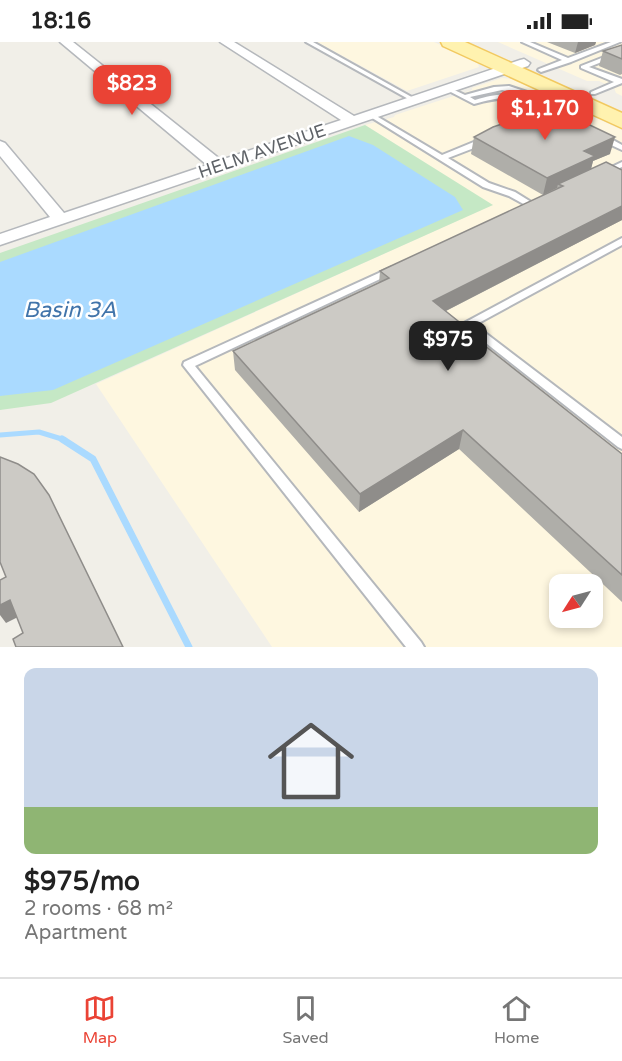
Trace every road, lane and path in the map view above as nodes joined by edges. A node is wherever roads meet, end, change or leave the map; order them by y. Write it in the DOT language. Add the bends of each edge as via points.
graph roads {
  1 [pos="66,42"];
  2 [pos="226,42"];
  3 [pos="309,42"];
  4 [pos="450,42"];
  5 [pos="478,42"];
  6 [pos="525,42"];
  7 [pos="617,42"];
  8 [pos="622,52"];
  9 [pos="568,60"];
  10 [pos="524,67"];
  11 [pos="584,67"];
  12 [pos="621,81"];
  13 [pos="448,89"];
  14 [pos="587,98"];
  15 [pos="414,100"];
  16 [pos="622,106"];
  17 [pos="553,114"];
  18 [pos="370,115"];
  19 [pos="563,119"];
  20 [pos="353,121"];
  21 [pos="622,121"];
  22 [pos="592,133"];
  23 [pos="498,136"];
  24 [pos="0,146"];
  25 [pos="622,148"];
  26 [pos="442,158"];
  27 [pos="622,164"];
  28 [pos="218,166"];
  29 [pos="610,169"];
  30 [pos="622,176"];
  31 [pos="591,178"];
  32 [pos="532,206"];
  33 [pos="61,220"];
  34 [pos="0,240"];
  35 [pos="622,241"];
  36 [pos="403,265"];
  37 [pos="622,444"];
  38 [pos="416,647"];
  1 -- 28 [label="street"];
  2 -- 20 [label="street"];
  3 -- 15 [label="lane"];
  4 -- 10 [label="main road"];
  5 -- 10 [label="main road"];
  6 -- 9 [label="lane"];
  7 -- 9 [label="lane"];
  8 -- 11 [label="lane"];
  9 -- 10 [label="lane"];
  9 -- 11 [label="lane"];
  10 -- 13 [label="street, HELM AVENUE"];
  10 -- 14 [label="main road"];
  10 -- 14 [label="main road"];
  11 -- 12 [label="lane"];
  12 -- 14 [label="lane"];
  13 -- 15 [label="street, HELM AVENUE"];
  13 -- 17 [label="lane" via="474,102 495,94 515,96 543,114"];
  14 -- 16 [label="main road"];
  14 -- 17 [label="lane"];
  14 -- 21 [label="main road"];
  15 -- 18 [label="street, HELM AVENUE"];
  17 -- 19 [label="lane"];
  18 -- 20 [label="street, HELM AVENUE"];
  18 -- 26 [label="lane"];
  20 -- 28 [label="street, HELM AVENUE"];
  22 -- 25 [label="lane"];
  23 -- 26 [label="lane"];
  24 -- 33 [label="street"];
  26 -- 32 [label="lane" via="486,185"];
  27 -- 29 [label="lane"];
  28 -- 33 [label="street, HELM AVENUE"];
  29 -- 30 [label="lane"];
  29 -- 31 [label="lane"];
  33 -- 34 [label="street, HELM AVENUE"];
  35 -- 37 [label="lane" via="468,325"];
  36 -- 38 [label="lane" via="188,365"];
}
